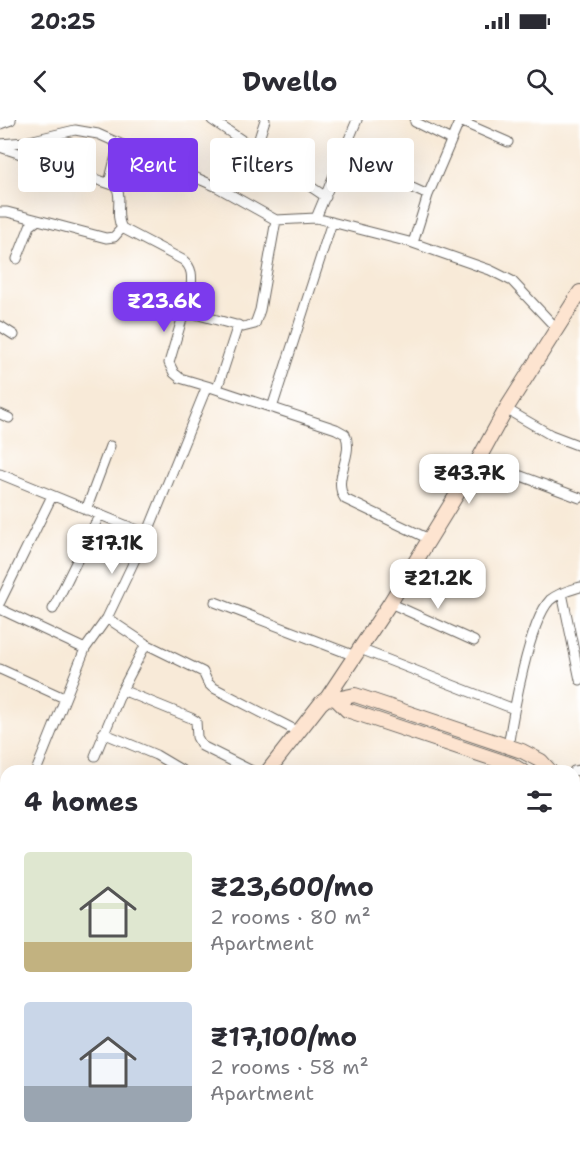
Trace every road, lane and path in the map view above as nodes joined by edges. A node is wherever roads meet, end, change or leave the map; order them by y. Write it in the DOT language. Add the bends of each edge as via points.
graph roads {
  1 [pos="10,120"];
  2 [pos="213,120"];
  3 [pos="265,120"];
  4 [pos="357,120"];
  5 [pos="460,120"];
  6 [pos="415,122"];
  7 [pos="0,123"];
  8 [pos="108,138"];
  9 [pos="241,138"];
  10 [pos="259,138"];
  11 [pos="451,140"];
  12 [pos="508,142"];
  13 [pos="0,145"];
  14 [pos="198,178"];
  15 [pos="108,183"];
  16 [pos="315,189"];
  17 [pos="414,189"];
  18 [pos="118,192"];
  19 [pos="428,195"];
  20 [pos="326,197"];
  21 [pos="0,212"];
  22 [pos="316,218"];
  23 [pos="38,220"];
  24 [pos="276,220"];
  25 [pos="332,222"];
  26 [pos="122,228"];
  27 [pos="413,243"];
  28 [pos="17,259"];
  29 [pos="580,292"];
  30 [pos="184,311"];
  31 [pos="237,325"];
  32 [pos="0,326"];
  33 [pos="558,330"];
  34 [pos="14,335"];
  35 [pos="212,387"];
  36 [pos="272,408"];
  37 [pos="506,409"];
  38 [pos="110,446"];
  39 [pos="580,446"];
  40 [pos="478,460"];
  41 [pos="1,476"];
  42 [pos="52,496"];
  43 [pos="580,498"];
  44 [pos="86,510"];
  45 [pos="99,516"];
  46 [pos="147,534"];
  47 [pos="429,539"];
  48 [pos="580,587"];
  49 [pos="562,593"];
  50 [pos="0,602"];
  51 [pos="215,602"];
  52 [pos="390,603"];
  53 [pos="0,609"];
  54 [pos="52,609"];
  55 [pos="107,618"];
  56 [pos="474,641"];
  57 [pos="146,644"];
  58 [pos="85,650"];
  59 [pos="358,652"];
  60 [pos="0,669"];
  61 [pos="580,680"];
  62 [pos="122,690"];
  63 [pos="64,698"];
  64 [pos="332,699"];
  65 [pos="514,709"];
  66 [pos="300,732"];
  67 [pos="103,733"];
  68 [pos="508,747"];
  69 [pos="95,756"];
  70 [pos="38,765"];
  71 [pos="173,765"];
  72 [pos="240,765"];
  73 [pos="273,765"];
  74 [pos="512,765"];
  75 [pos="545,765"];
  1 -- 7 [label="street"];
  2 -- 9 [label="street"];
  3 -- 10 [label="street"];
  4 -- 20 [label="street"];
  5 -- 11 [label="street"];
  5 -- 12 [label="street"];
  6 -- 11 [label="street"];
  8 -- 13 [label="street" via="75,130"];
  11 -- 19 [label="street"];
  13 -- 15 [label="street"];
  14 -- 24 [label="street"];
  16 -- 20 [label="street"];
  17 -- 19 [label="street"];
  18 -- 26 [label="street" via="118,220"];
  19 -- 27 [label="street"];
  20 -- 22 [label="street"];
  21 -- 23 [label="street"];
  22 -- 24 [label="street"];
  22 -- 25 [label="street"];
  23 -- 26 [label="street" via="106,238 114,237"];
  23 -- 28 [label="street" via="30,226"];
  24 -- 31 [label="street" via="258,316 255,324"];
  25 -- 27 [label="street"];
  25 -- 36 [label="street"];
  26 -- 30 [label="street" via="189,267 192,280"];
  27 -- 33 [label="street" via="512,281"];
  29 -- 33 [label="street"];
  30 -- 31 [label="street"];
  30 -- 35 [label="street" via="169,363 171,369 180,378"];
  31 -- 35 [label="street"];
  32 -- 34 [label="street"];
  33 -- 37 [label="street"];
  35 -- 36 [label="street"];
  35 -- 46 [label="street"];
  36 -- 47 [label="street" via="345,434 348,445 339,486 345,499"];
  37 -- 39 [label="street" via="551,435"];
  37 -- 40 [label="street"];
  38 -- 44 [label="street"];
  40 -- 43 [label="street"];
  40 -- 47 [label="street"];
  41 -- 42 [label="street"];
  42 -- 44 [label="street"];
  42 -- 50 [label="street"];
  44 -- 45 [label="street"];
  45 -- 46 [label="street"];
  45 -- 54 [label="street"];
  46 -- 55 [label="street"];
  47 -- 52 [label="street"];
  48 -- 49 [label="street"];
  49 -- 61 [label="street"];
  49 -- 65 [label="street" via="553,597 537,620"];
  51 -- 59 [label="street"];
  52 -- 56 [label="street"];
  52 -- 59 [label="street"];
  53 -- 58 [label="street"];
  55 -- 57 [label="street"];
  55 -- 58 [label="street"];
  57 -- 62 [label="street"];
  57 -- 66 [label="street" via="203,672 212,687"];
  58 -- 63 [label="street"];
  59 -- 64 [label="street"];
  59 -- 65 [label="street"];
  60 -- 63 [label="street"];
  62 -- 67 [label="street"];
  62 -- 72 [label="street" via="196,721 202,746"];
  63 -- 70 [label="street"];
  64 -- 66 [label="street"];
  64 -- 68 [label="street" via="355,695"];
  64 -- 74 [label="street" via="347,710"];
  65 -- 68 [label="street"];
  66 -- 73 [label="street"];
  67 -- 69 [label="street"];
  67 -- 71 [label="street"];
  68 -- 75 [label="street"];
}
